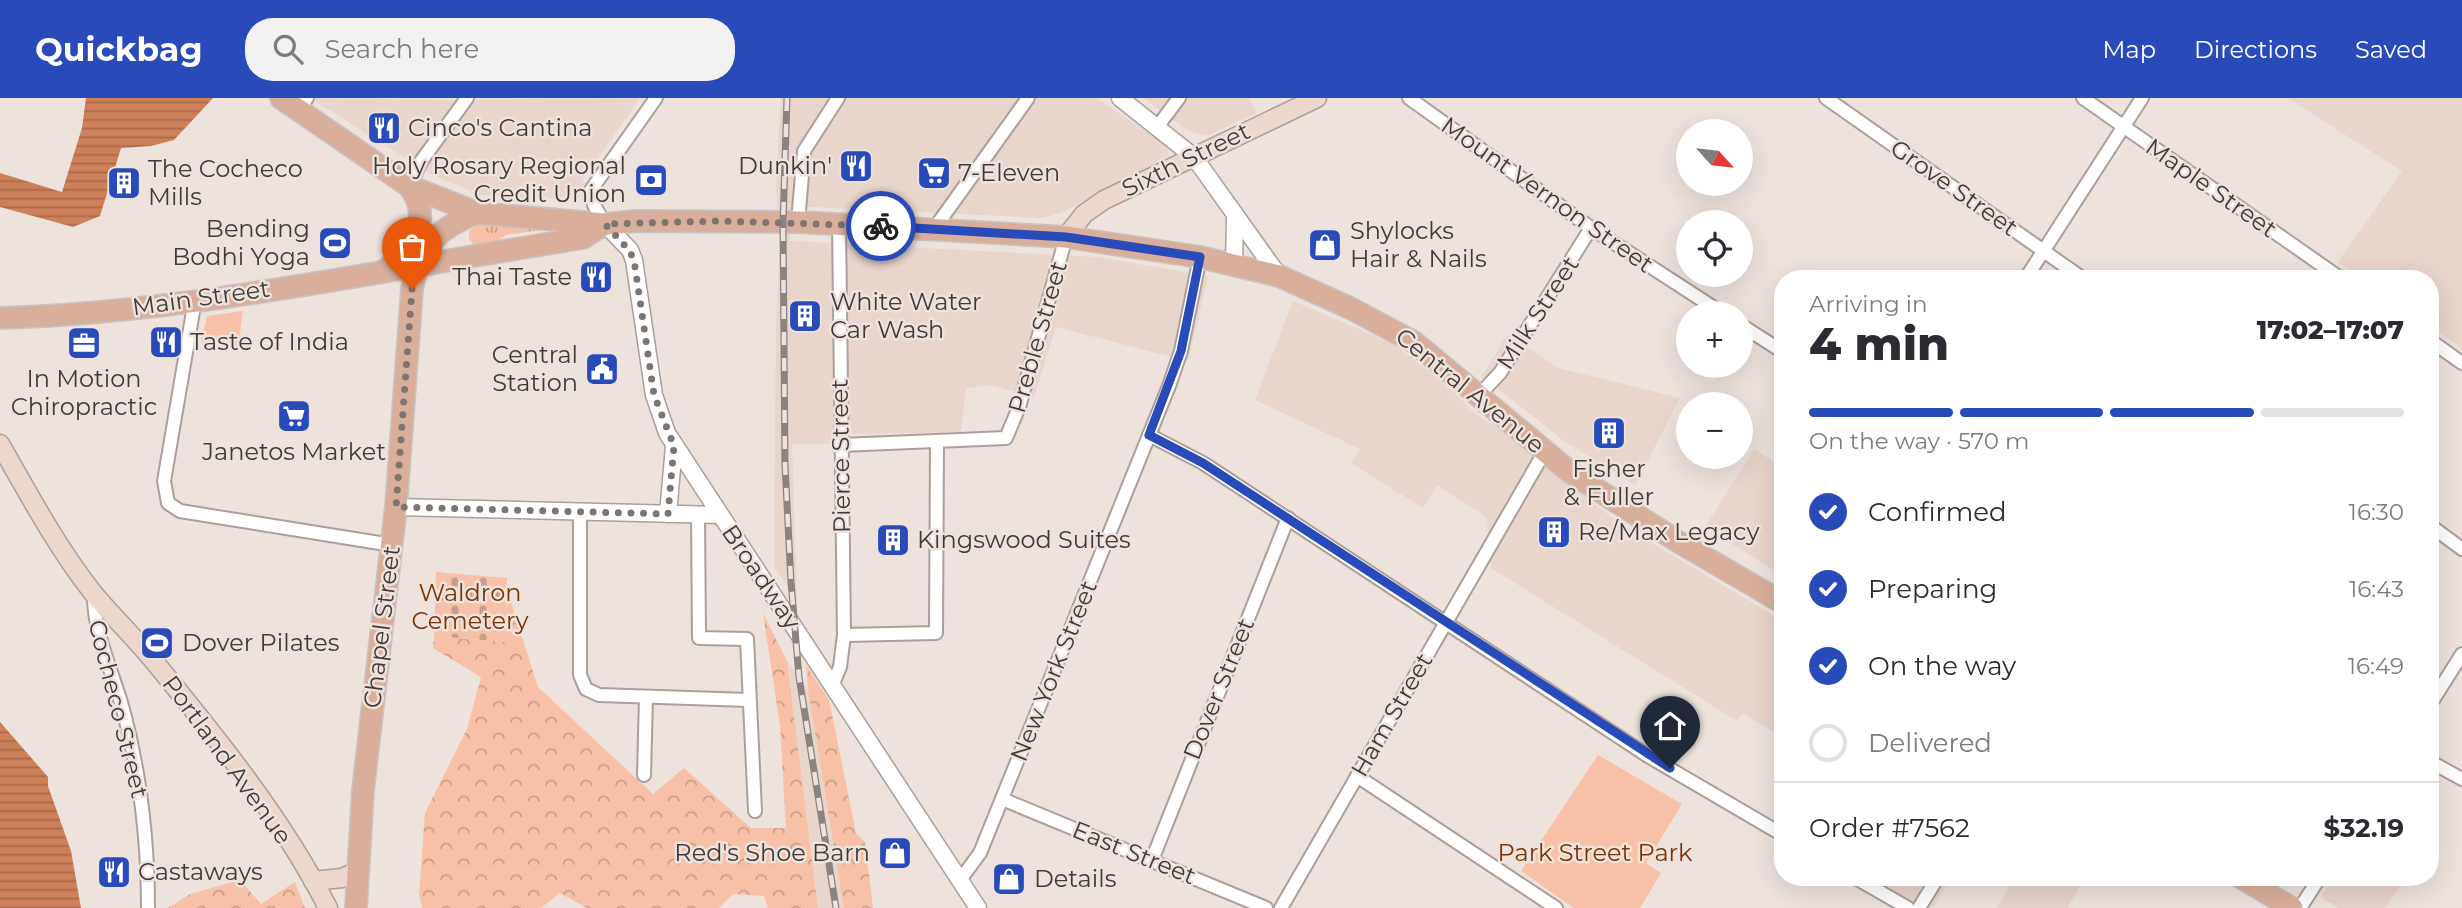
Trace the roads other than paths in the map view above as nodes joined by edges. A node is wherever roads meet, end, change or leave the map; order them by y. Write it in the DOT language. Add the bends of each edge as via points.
graph roads {
  1 [pos="467,98"];
  2 [pos="656,98"];
  3 [pos="838,98"];
  4 [pos="1028,98"];
  5 [pos="1120,98"];
  6 [pos="1179,98"];
  7 [pos="1317,98"];
  8 [pos="1409,98"];
  9 [pos="1826,98"];
  10 [pos="2083,98"];
  11 [pos="2142,98"];
  12 [pos="296,102"];
  13 [pos="1158,126"];
  14 [pos="2123,127"];
  15 [pos="1194,156"];
  16 [pos="409,186"];
  17 [pos="468,216"];
  18 [pos="1235,218"];
  19 [pos="798,222"];
  20 [pos="605,224"];
  21 [pos="839,224"];
  22 [pos="1591,228"];
  23 [pos="934,229"];
  24 [pos="1066,237"];
  25 [pos="2043,251"];
  26 [pos="470,256"];
  27 [pos="1200,257"];
  28 [pos="418,264"];
  29 [pos="1234,264"];
  30 [pos="387,269"];
  31 [pos="2031,270"];
  32 [pos="2070,270"];
  33 [pos="2329,270"];
  34 [pos="1279,276"];
  35 [pos="195,300"];
  36 [pos="1704,301"];
  37 [pos="0,317"];
  38 [pos="1753,333"];
  39 [pos="1774,346"];
  40 [pos="2439,347"];
  41 [pos="2462,363"];
  42 [pos="1480,394"];
  43 [pos="1149,435"];
  44 [pos="937,442"];
  45 [pos="0,444"];
  46 [pos="841,445"];
  47 [pos="674,446"];
  48 [pos="1545,451"];
  49 [pos="396,507"];
  50 [pos="580,512"];
  51 [pos="668,514"];
  52 [pos="698,515"];
  53 [pos="720,515"];
  54 [pos="1288,518"];
  55 [pos="2439,532"];
  56 [pos="392,545"];
  57 [pos="2462,549"];
  58 [pos="94,593"];
  59 [pos="1774,598"];
  60 [pos="1446,622"];
  61 [pos="844,635"];
  62 [pos="2462,654"];
  63 [pos="832,686"];
  64 [pos="2439,690"];
  65 [pos="646,697"];
  66 [pos="749,700"];
  67 [pos="2439,766"];
  68 [pos="644,775"];
  69 [pos="1357,776"];
  70 [pos="2462,779"];
  71 [pos="1002,799"];
  72 [pos="755,811"];
  73 [pos="1774,830"];
  74 [pos="1152,860"];
  75 [pos="356,872"];
  76 [pos="960,880"];
  77 [pos="313,881"];
  78 [pos="1870,886"];
  79 [pos="1932,886"];
  80 [pos="2255,886"];
  81 [pos="2314,886"];
  82 [pos="148,908"];
  83 [pos="328,908"];
  84 [pos="356,908"];
  85 [pos="978,908"];
  86 [pos="1266,908"];
  87 [pos="1281,908"];
  88 [pos="1556,908"];
  89 [pos="1908,908"];
  90 [pos="1919,908"];
  91 [pos="2292,908"];
  92 [pos="2301,908"];
  1 -- 16 [label="street"];
  2 -- 20 [label="street" via="591,190"];
  3 -- 19 [label="street" via="804,151"];
  4 -- 23 [label="street"];
  5 -- 13 [label="street"];
  6 -- 13 [label="street"];
  7 -- 15 [label="main road, Sixth Street"];
  8 -- 22 [label="street, Mount Vernon Street"];
  9 -- 25 [label="street, Grove Street"];
  10 -- 14 [label="street, Maple Street"];
  11 -- 14 [label="street"];
  12 -- 16 [label="main road, Central Avenue"];
  13 -- 15 [label="street"];
  14 -- 25 [label="street"];
  14 -- 33 [label="street, Maple Street"];
  15 -- 18 [label="street"];
  15 -- 24 [label="main road, Sixth Street" via="1104,200 1084,214"];
  16 -- 17 [label="main road, Central Avenue"];
  16 -- 30 [label="main road" via="419,199 419,228"];
  17 -- 20 [label="main road, Central Avenue"];
  17 -- 26 [label="main road" via="462,247"];
  17 -- 28 [label="main road" via="446,226"];
  18 -- 29 [label="street"];
  18 -- 34 [label="street"];
  19 -- 20 [label="main road, Central Avenue"];
  19 -- 21 [label="main road, Central Avenue"];
  20 -- 26 [label="main road, Main Street" via="583,238"];
  20 -- 47 [label="street, Broadway" via="634,260 654,395"];
  21 -- 23 [label="main road, Central Avenue"];
  21 -- 46 [label="street, Pierce Street"];
  22 -- 36 [label="street, Mount Vernon Street"];
  22 -- 42 [label="street, Milk Street" via="1500,373"];
  23 -- 24 [label="main road, Central Avenue"];
  24 -- 27 [label="main road, Central Avenue"];
  24 -- 44 [label="street, Preble Street" via="1010,433 999,439"];
  25 -- 31 [label="street"];
  25 -- 32 [label="street, Grove Street"];
  26 -- 28 [label="main road, Main Street"];
  27 -- 29 [label="main road, Central Avenue"];
  27 -- 43 [label="street, New York Street" via="1181,351"];
  28 -- 30 [label="main road, Main Street"];
  28 -- 49 [label="main road, Chapel Street" via="412,289"];
  29 -- 34 [label="main road, Central Avenue"];
  30 -- 35 [label="main road, Main Street"];
  34 -- 42 [label="main road, Central Avenue" via="1389,326"];
  35 -- 37 [label="main road, Main Street"];
  35 -- 56 [label="street" via="164,481 166,499 180,511"];
  38 -- 39 [label="street"];
  40 -- 41 [label="street"];
  42 -- 48 [label="main road, Central Avenue"];
  43 -- 54 [label="street" via="1203,463"];
  43 -- 71 [label="street, New York Street"];
  44 -- 46 [label="street, Preble Street"];
  44 -- 61 [label="street" via="936,633"];
  45 -- 58 [label="main road, Portland Avenue" via="57,544"];
  46 -- 61 [label="street, Pierce Street"];
  47 -- 51 [label="street"];
  47 -- 53 [label="street, Broadway"];
  48 -- 59 [label="main road, Central Avenue" via="1676,541"];
  48 -- 60 [label="street, Ham Street"];
  49 -- 50 [label="street"];
  49 -- 56 [label="main road, Chapel Street"];
  50 -- 51 [label="street"];
  50 -- 65 [label="street" via="582,683 598,695"];
  51 -- 52 [label="street"];
  52 -- 53 [label="street"];
  52 -- 66 [label="street" via="699,638 747,639"];
  53 -- 63 [label="street, Broadway"];
  54 -- 60 [label="street"];
  54 -- 74 [label="street, Dover Street"];
  55 -- 57 [label="street"];
  56 -- 75 [label="main road, Chapel Street"];
  58 -- 77 [label="main road, Portland Avenue" via="236,767"];
  58 -- 82 [label="street, Cocheco Street" via="93,616 116,680 136,763 143,805"];
  60 -- 69 [label="street, Ham Street"];
  60 -- 73 [label="street" via="1648,755"];
  61 -- 63 [label="street, Pierce Street"];
  62 -- 64 [label="street"];
  63 -- 76 [label="street, Broadway"];
  65 -- 66 [label="street"];
  65 -- 68 [label="street"];
  66 -- 72 [label="street"];
  67 -- 70 [label="street"];
  69 -- 87 [label="street, Ham Street"];
  69 -- 88 [label="street"];
  71 -- 74 [label="street, East Street"];
  71 -- 76 [label="street, New York Street" via="980,853"];
  74 -- 86 [label="street, East Street"];
  75 -- 77 [label="main road"];
  75 -- 84 [label="main road, Chapel Street"];
  76 -- 85 [label="street, Broadway"];
  77 -- 83 [label="main road, Portland Avenue"];
  78 -- 89 [label="street"];
  79 -- 90 [label="street"];
  80 -- 91 [label="main road"];
  81 -- 92 [label="street"];
}
